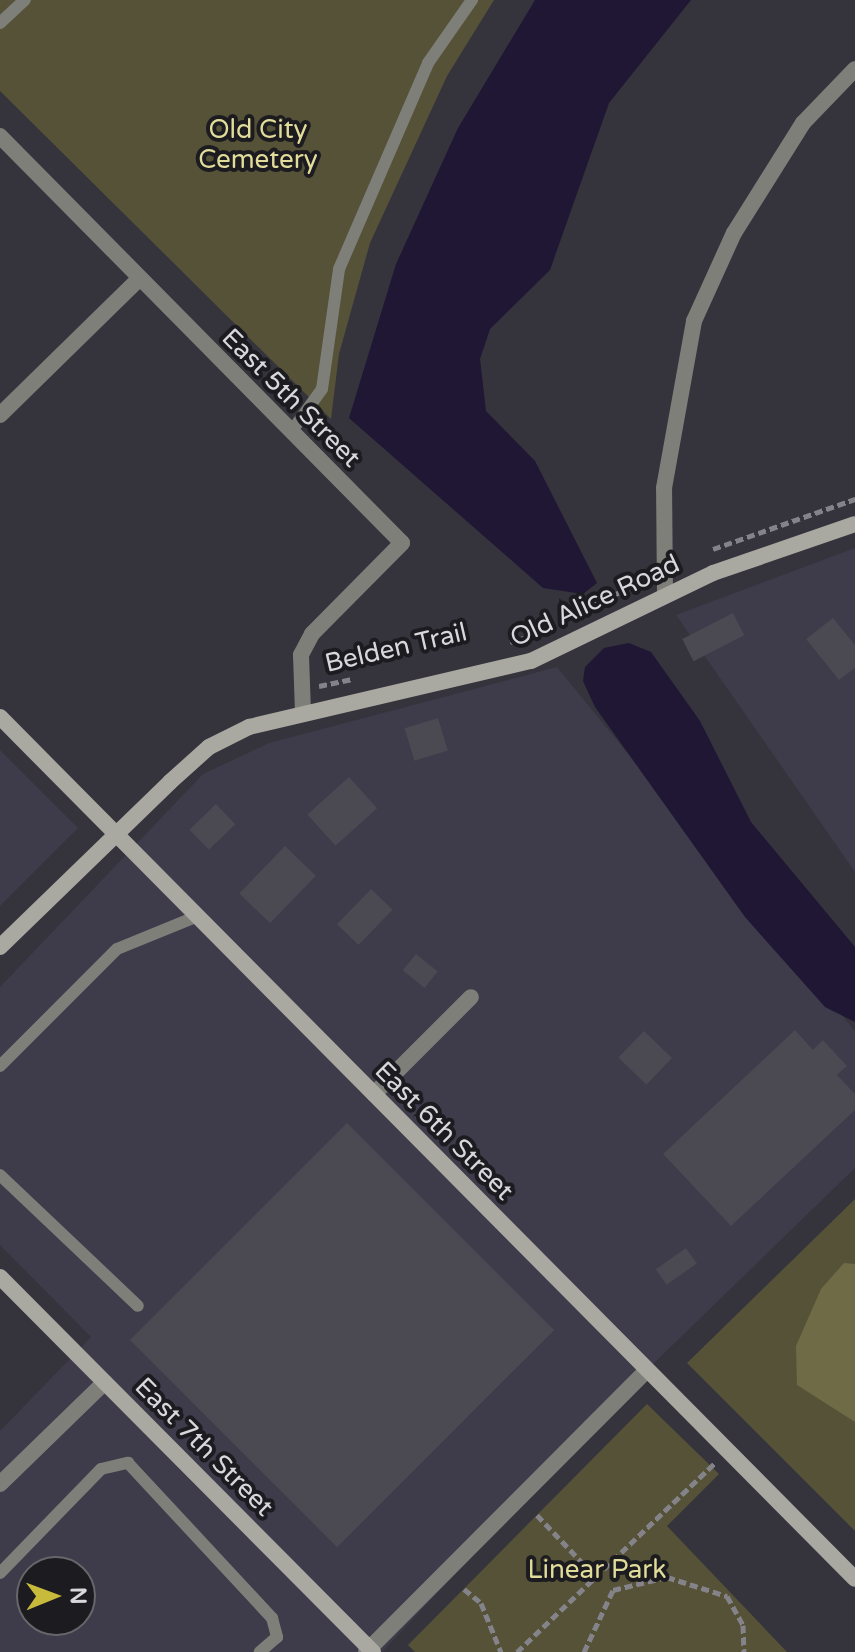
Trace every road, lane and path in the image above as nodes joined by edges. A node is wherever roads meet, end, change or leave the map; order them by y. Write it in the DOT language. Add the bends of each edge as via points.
graph roads {
  1 [pos="25,0"];
  2 [pos="472,0"];
  3 [pos="0,23"];
  4 [pos="855,69"];
  5 [pos="3,144"];
  6 [pos="139,279"];
  7 [pos="0,415"];
  8 [pos="291,432"];
  9 [pos="855,499"];
  10 [pos="855,524"];
  11 [pos="697,556"];
  12 [pos="662,572"];
  13 [pos="665,595"];
  14 [pos="580,611"];
  15 [pos="544,630"];
  16 [pos="495,646"];
  17 [pos="368,676"];
  18 [pos="301,690"];
  19 [pos="303,713"];
  20 [pos="0,717"];
  21 [pos="117,834"];
  22 [pos="198,916"];
  23 [pos="0,947"];
  24 [pos="471,997"];
  25 [pos="0,1066"];
  26 [pos="374,1094"];
  27 [pos="0,1175"];
  28 [pos="0,1277"];
  29 [pos="138,1306"];
  30 [pos="647,1370"];
  31 [pos="105,1382"];
  32 [pos="715,1463"];
  33 [pos="0,1484"];
  34 [pos="537,1515"];
  35 [pos="0,1573"];
  36 [pos="594,1575"];
  37 [pos="855,1579"];
  38 [pos="464,1589"];
  39 [pos="370,1651"];
  40 [pos="260,1652"];
  41 [pos="501,1652"];
  42 [pos="517,1652"];
  43 [pos="584,1652"];
  44 [pos="744,1652"];
  1 -- 3 [label="lane"];
  2 -- 8 [label="lane" via="428,63 339,269 322,389"];
  4 -- 12 [label="street" via="803,123 734,233 694,321 673,409"];
  5 -- 6 [label="street, East 5th Street"];
  6 -- 7 [label="street"];
  6 -- 8 [label="street, East 5th Street"];
  8 -- 18 [label="street, East 5th Street" via="402,543 312,634 301,655"];
  9 -- 11 [label="path" via="784,518"];
  10 -- 13 [label="main road, Old Alice Road" via="764,552"];
  12 -- 13 [label="street"];
  12 -- 14 [label="path"];
  13 -- 19 [label="main road, Old Alice Road" via="531,661"];
  15 -- 16 [label="path, Belden Trail"];
  17 -- 18 [label="path, Belden Trail"];
  18 -- 19 [label="street, East 5th Street"];
  19 -- 21 [label="main road, Old Alice Road" via="209,747"];
  20 -- 21 [label="main road, East 6th Street"];
  21 -- 22 [label="main road, East 6th Street"];
  21 -- 23 [label="main road, Old Alice Road"];
  22 -- 25 [label="lane" via="117,949"];
  22 -- 26 [label="main road, East 6th Street"];
  24 -- 26 [label="street"];
  26 -- 30 [label="main road, East 6th Street"];
  27 -- 29 [label="lane"];
  28 -- 31 [label="main road, East 7th Street"];
  30 -- 37 [label="main road, East 6th Street"];
  30 -- 39 [label="street"];
  31 -- 33 [label="street"];
  31 -- 39 [label="main road, East 7th Street"];
  32 -- 36 [label="path"];
  34 -- 36 [label="path"];
  35 -- 40 [label="lane" via="101,1469 128,1463 272,1618 277,1637"];
  36 -- 42 [label="path"];
  38 -- 41 [label="path" via="481,1603"];
  43 -- 44 [label="path" via="613,1590 667,1577 727,1596 743,1625"];
}
